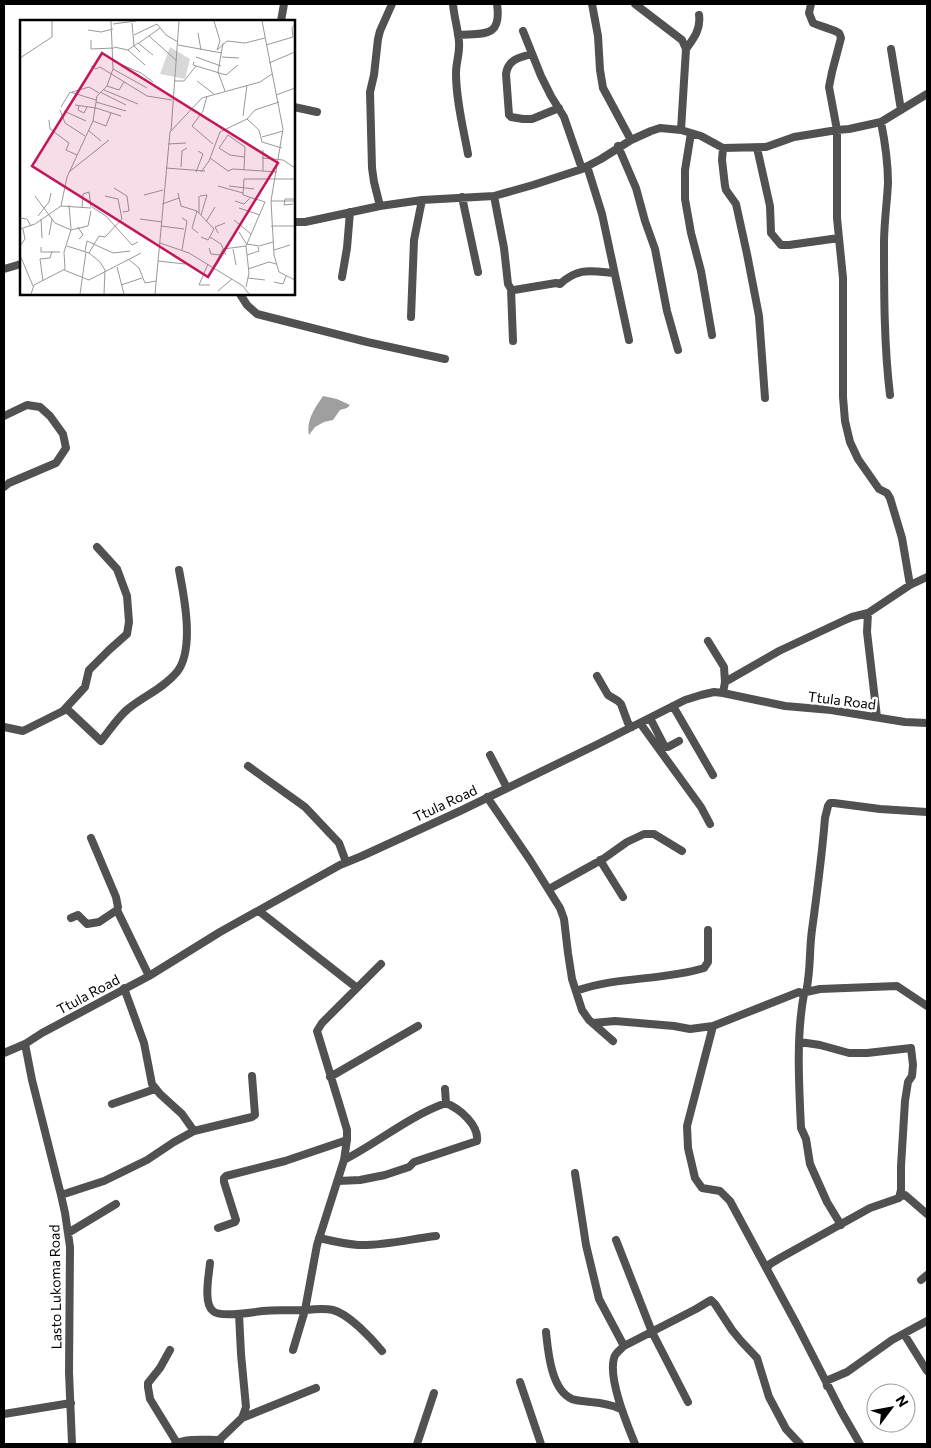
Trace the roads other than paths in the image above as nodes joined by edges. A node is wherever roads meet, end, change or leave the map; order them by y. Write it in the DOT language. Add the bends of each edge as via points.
graph roads {
  1 [pos="284,4"];
  2 [pos="392,4"];
  3 [pos="453,4"];
  4 [pos="497,4"];
  5 [pos="592,4"];
  6 [pos="635,4"];
  7 [pos="811,4"];
  8 [pos="699,15"];
  9 [pos="281,20"];
  10 [pos="523,31"];
  11 [pos="458,35"];
  12 [pos="686,49"];
  13 [pos="891,49"];
  14 [pos="532,54"];
  15 [pos="927,95"];
  16 [pos="927,104"];
  17 [pos="295,107"];
  18 [pos="559,108"];
  19 [pos="902,110"];
  20 [pos="317,112"];
  21 [pos="881,122"];
  22 [pos="681,130"];
  23 [pos="837,130"];
  24 [pos="691,133"];
  25 [pos="631,140"];
  26 [pos="618,146"];
  27 [pos="723,148"];
  28 [pos="757,148"];
  29 [pos="468,154"];
  30 [pos="585,167"];
  31 [pos="494,196"];
  32 [pos="462,197"];
  33 [pos="422,200"];
  34 [pos="380,206"];
  35 [pos="350,212"];
  36 [pos="295,222"];
  37 [pos="839,238"];
  38 [pos="20,264"];
  39 [pos="4,269"];
  40 [pos="478,272"];
  41 [pos="614,273"];
  42 [pos="342,277"];
  43 [pos="510,289"];
  44 [pos="241,295"];
  45 [pos="410,317"];
  46 [pos="712,335"];
  47 [pos="629,340"];
  48 [pos="514,341"];
  49 [pos="678,350"];
  50 [pos="446,359"];
  51 [pos="890,395"];
  52 [pos="765,398"];
  53 [pos="4,416"];
  54 [pos="4,487"];
  55 [pos="97,547"];
  56 [pos="179,570"];
  57 [pos="927,576"];
  58 [pos="910,585"];
  59 [pos="868,613"];
  60 [pos="708,641"];
  61 [pos="597,676"];
  62 [pos="725,682"];
  63 [pos="723,693"];
  64 [pos="672,706"];
  65 [pos="66,708"];
  66 [pos="877,716"];
  67 [pos="650,718"];
  68 [pos="640,723"];
  69 [pos="927,723"];
  70 [pos="4,727"];
  71 [pos="632,727"];
  72 [pos="679,741"];
  73 [pos="490,755"];
  74 [pos="248,766"];
  75 [pos="712,775"];
  76 [pos="507,788"];
  77 [pos="487,797"];
  78 [pos="927,812"];
  79 [pos="710,824"];
  80 [pos="91,838"];
  81 [pos="682,851"];
  82 [pos="600,860"];
  83 [pos="346,862"];
  84 [pos="549,889"];
  85 [pos="623,897"];
  86 [pos="117,910"];
  87 [pos="259,911"];
  88 [pos="71,918"];
  89 [pos="708,930"];
  90 [pos="381,964"];
  91 [pos="149,976"];
  92 [pos="124,988"];
  93 [pos="358,988"];
  94 [pos="576,991"];
  95 [pos="805,992"];
  96 [pos="927,1006"];
  97 [pos="593,1023"];
  98 [pos="418,1026"];
  99 [pos="713,1026"];
  100 [pos="613,1041"];
  101 [pos="800,1042"];
  102 [pos="25,1044"];
  103 [pos="4,1053"];
  104 [pos="252,1076"];
  105 [pos="330,1077"];
  106 [pos="155,1089"];
  107 [pos="445,1089"];
  108 [pos="446,1103"];
  109 [pos="112,1104"];
  110 [pos="194,1131"];
  111 [pos="347,1140"];
  112 [pos="344,1160"];
  113 [pos="575,1173"];
  114 [pos="338,1180"];
  115 [pos="61,1195"];
  116 [pos="900,1196"];
  117 [pos="116,1204"];
  118 [pos="927,1214"];
  119 [pos="841,1224"];
  120 [pos="218,1228"];
  121 [pos="68,1233"];
  122 [pos="436,1236"];
  123 [pos="319,1238"];
  124 [pos="616,1240"];
  125 [pos="210,1263"];
  126 [pos="766,1268"];
  127 [pos="306,1310"];
  128 [pos="239,1314"];
  129 [pos="927,1322"];
  130 [pos="546,1332"];
  131 [pos="652,1332"];
  132 [pos="904,1334"];
  133 [pos="624,1346"];
  134 [pos="170,1350"];
  135 [pos="293,1350"];
  136 [pos="382,1351"];
  137 [pos="927,1370"];
  138 [pos="520,1382"];
  139 [pos="827,1386"];
  140 [pos="316,1388"];
  141 [pos="434,1393"];
  142 [pos="688,1402"];
  143 [pos="71,1403"];
  144 [pos="621,1409"];
  145 [pos="4,1414"];
  146 [pos="242,1418"];
  147 [pos="218,1443"];
  148 [pos="72,1444"];
  149 [pos="176,1444"];
  150 [pos="417,1444"];
  151 [pos="540,1444"];
  152 [pos="635,1444"];
  153 [pos="800,1444"];
  154 [pos="860,1444"];
  1 -- 9 [label="street"];
  2 -- 34 [label="street" via="380,30 370,92 372,168"];
  3 -- 11 [label="street"];
  4 -- 11 [label="street" via="498,19 493,30"];
  5 -- 25 [label="street" via="603,88"];
  6 -- 12 [label="street" via="682,40"];
  7 -- 23 [label="street" via="813,23 836,31 841,38 829,87"];
  8 -- 12 [label="street" via="700,26"];
  10 -- 14 [label="street"];
  11 -- 29 [label="street" via="456,80"];
  12 -- 22 [label="street"];
  13 -- 19 [label="street"];
  14 -- 18 [label="street"];
  14 -- 18 [label="street" via="518,58 507,68 509,115 528,120"];
  15 -- 16 [label="street"];
  15 -- 19 [label="street"];
  17 -- 20 [label="street"];
  18 -- 30 [label="street"];
  19 -- 21 [label="street"];
  21 -- 23 [label="street"];
  21 -- 51 [label="street" via="888,182 884,280"];
  22 -- 24 [label="street"];
  22 -- 25 [label="street" via="660,128"];
  23 -- 28 [label="street" via="794,137 773,146"];
  23 -- 37 [label="street"];
  24 -- 27 [label="street"];
  24 -- 46 [label="street" via="685,170 685,199"];
  25 -- 26 [label="street"];
  26 -- 30 [label="street"];
  26 -- 49 [label="street" via="636,188 655,249"];
  27 -- 28 [label="street"];
  27 -- 52 [label="street" via="725,186 736,204 759,316"];
  28 -- 37 [label="street" via="770,206 771,233 775,239 781,245 789,245"];
  30 -- 31 [label="street"];
  30 -- 41 [label="street" via="602,214"];
  31 -- 32 [label="street"];
  31 -- 43 [label="street"];
  32 -- 33 [label="street"];
  32 -- 40 [label="street"];
  33 -- 34 [label="street"];
  33 -- 45 [label="street" via="414,240"];
  34 -- 35 [label="street"];
  35 -- 36 [label="street"];
  35 -- 42 [label="street"];
  37 -- 58 [label="street" via="847,428 858,459 890,498 902,538"];
  38 -- 39 [label="street"];
  41 -- 43 [label="street" via="583,270 560,284"];
  41 -- 47 [label="street"];
  43 -- 48 [label="street"];
  44 -- 50 [label="street" via="257,314"];
  53 -- 54 [label="street" via="27,405 40,407 63,434 66,448 56,462"];
  55 -- 65 [label="street" via="117,569 127,596 127,634 89,670 85,687"];
  56 -- 65 [label="street" via="187,623 185,652 178,670 162,686 127,709 101,741"];
  57 -- 58 [label="street"];
  58 -- 59 [label="street"];
  59 -- 62 [label="street" via="779,651"];
  59 -- 66 [label="street" via="867,632"];
  60 -- 62 [label="street" via="724,667"];
  61 -- 71 [label="street" via="608,695 621,704"];
  62 -- 63 [label="street"];
  63 -- 64 [label="street, Ttula Road" via="701,695"];
  63 -- 66 [label="street, Ttula Road" via="785,706"];
  64 -- 67 [label="street, Ttula Road"];
  64 -- 75 [label="street"];
  65 -- 70 [label="street" via="23,731"];
  66 -- 69 [label="street, Ttula Road"];
  67 -- 68 [label="street, Ttula Road"];
  67 -- 72 [label="street" via="665,747"];
  68 -- 71 [label="street, Ttula Road"];
  68 -- 79 [label="street"];
  71 -- 76 [label="street, Ttula Road"];
  73 -- 76 [label="street"];
  74 -- 83 [label="street" via="305,807 339,843"];
  76 -- 77 [label="street, Ttula Road"];
  77 -- 83 [label="street, Ttula Road"];
  77 -- 84 [label="street"];
  78 -- 95 [label="street" via="830,803"];
  80 -- 86 [label="street" via="116,897"];
  81 -- 82 [label="street" via="654,834 644,834"];
  82 -- 84 [label="street"];
  82 -- 85 [label="street"];
  83 -- 87 [label="street, Ttula Road"];
  84 -- 94 [label="street" via="564,919"];
  86 -- 88 [label="street" via="95,923 87,924 78,915"];
  86 -- 91 [label="street"];
  87 -- 91 [label="street, Ttula Road"];
  87 -- 93 [label="street"];
  89 -- 94 [label="street" via="708,962 704,968 591,985"];
  90 -- 93 [label="street"];
  91 -- 92 [label="street, Ttula Road"];
  92 -- 102 [label="street, Ttula Road"];
  92 -- 106 [label="street" via="140,1031"];
  93 -- 105 [label="street" via="317,1031"];
  94 -- 97 [label="street" via="585,1016"];
  95 -- 96 [label="street" via="897,986"];
  95 -- 99 [label="street"];
  95 -- 101 [label="street"];
  97 -- 99 [label="street" via="615,1021 690,1029"];
  97 -- 100 [label="street"];
  98 -- 105 [label="street"];
  99 -- 126 [label="street" via="687,1126 688,1148 699,1184 702,1188 720,1191 730,1201"];
  101 -- 116 [label="street" via="849,1053 911,1048 913,1065 905,1101"];
  101 -- 119 [label="street" via="801,1128 810,1164"];
  102 -- 103 [label="street, Ttula Road"];
  102 -- 115 [label="street, Lasto Lukoma Road"];
  104 -- 110 [label="street" via="255,1115"];
  105 -- 111 [label="street" via="347,1130"];
  106 -- 109 [label="street"];
  106 -- 110 [label="street" via="182,1114"];
  107 -- 108 [label="street"];
  108 -- 112 [label="street" via="414,1118"];
  108 -- 114 [label="street" via="468,1120 477,1141 385,1175"];
  110 -- 115 [label="street" via="147,1160 104,1181"];
  111 -- 112 [label="street"];
  111 -- 120 [label="street" via="226,1176 224,1182 236,1220"];
  112 -- 114 [label="street"];
  113 -- 133 [label="street" via="594,1282 603,1309"];
  114 -- 123 [label="street"];
  115 -- 121 [label="street, Lasto Lukoma Road"];
  116 -- 118 [label="street" via="905,1195"];
  116 -- 119 [label="street"];
  117 -- 121 [label="street"];
  119 -- 126 [label="street"];
  121 -- 143 [label="street, Lasto Lukoma Road"];
  122 -- 123 [label="street" via="358,1245"];
  123 -- 127 [label="street"];
  124 -- 131 [label="street"];
  125 -- 128 [label="street" via="207,1297 211,1309 217,1313"];
  126 -- 139 [label="street"];
  127 -- 128 [label="street"];
  127 -- 135 [label="street"];
  127 -- 136 [label="street" via="321,1308 341,1313"];
  128 -- 146 [label="street" via="246,1407"];
  129 -- 132 [label="street"];
  130 -- 144 [label="street" via="551,1367 566,1395 572,1400"];
  131 -- 133 [label="street"];
  131 -- 142 [label="street"];
  131 -- 153 [label="street" via="711,1300 757,1358 772,1404 786,1429"];
  132 -- 137 [label="street"];
  132 -- 139 [label="street" via="847,1372 826,1381"];
  133 -- 144 [label="street" via="616,1353 613,1364"];
  134 -- 149 [label="street" via="148,1387 150,1400"];
  138 -- 151 [label="street"];
  139 -- 154 [label="street"];
  140 -- 146 [label="street"];
  141 -- 150 [label="street"];
  143 -- 145 [label="street"];
  143 -- 148 [label="street, Lasto Lukoma Road"];
  144 -- 152 [label="street"];
  146 -- 147 [label="street"];
  147 -- 149 [label="street" via="194,1440"];
}
